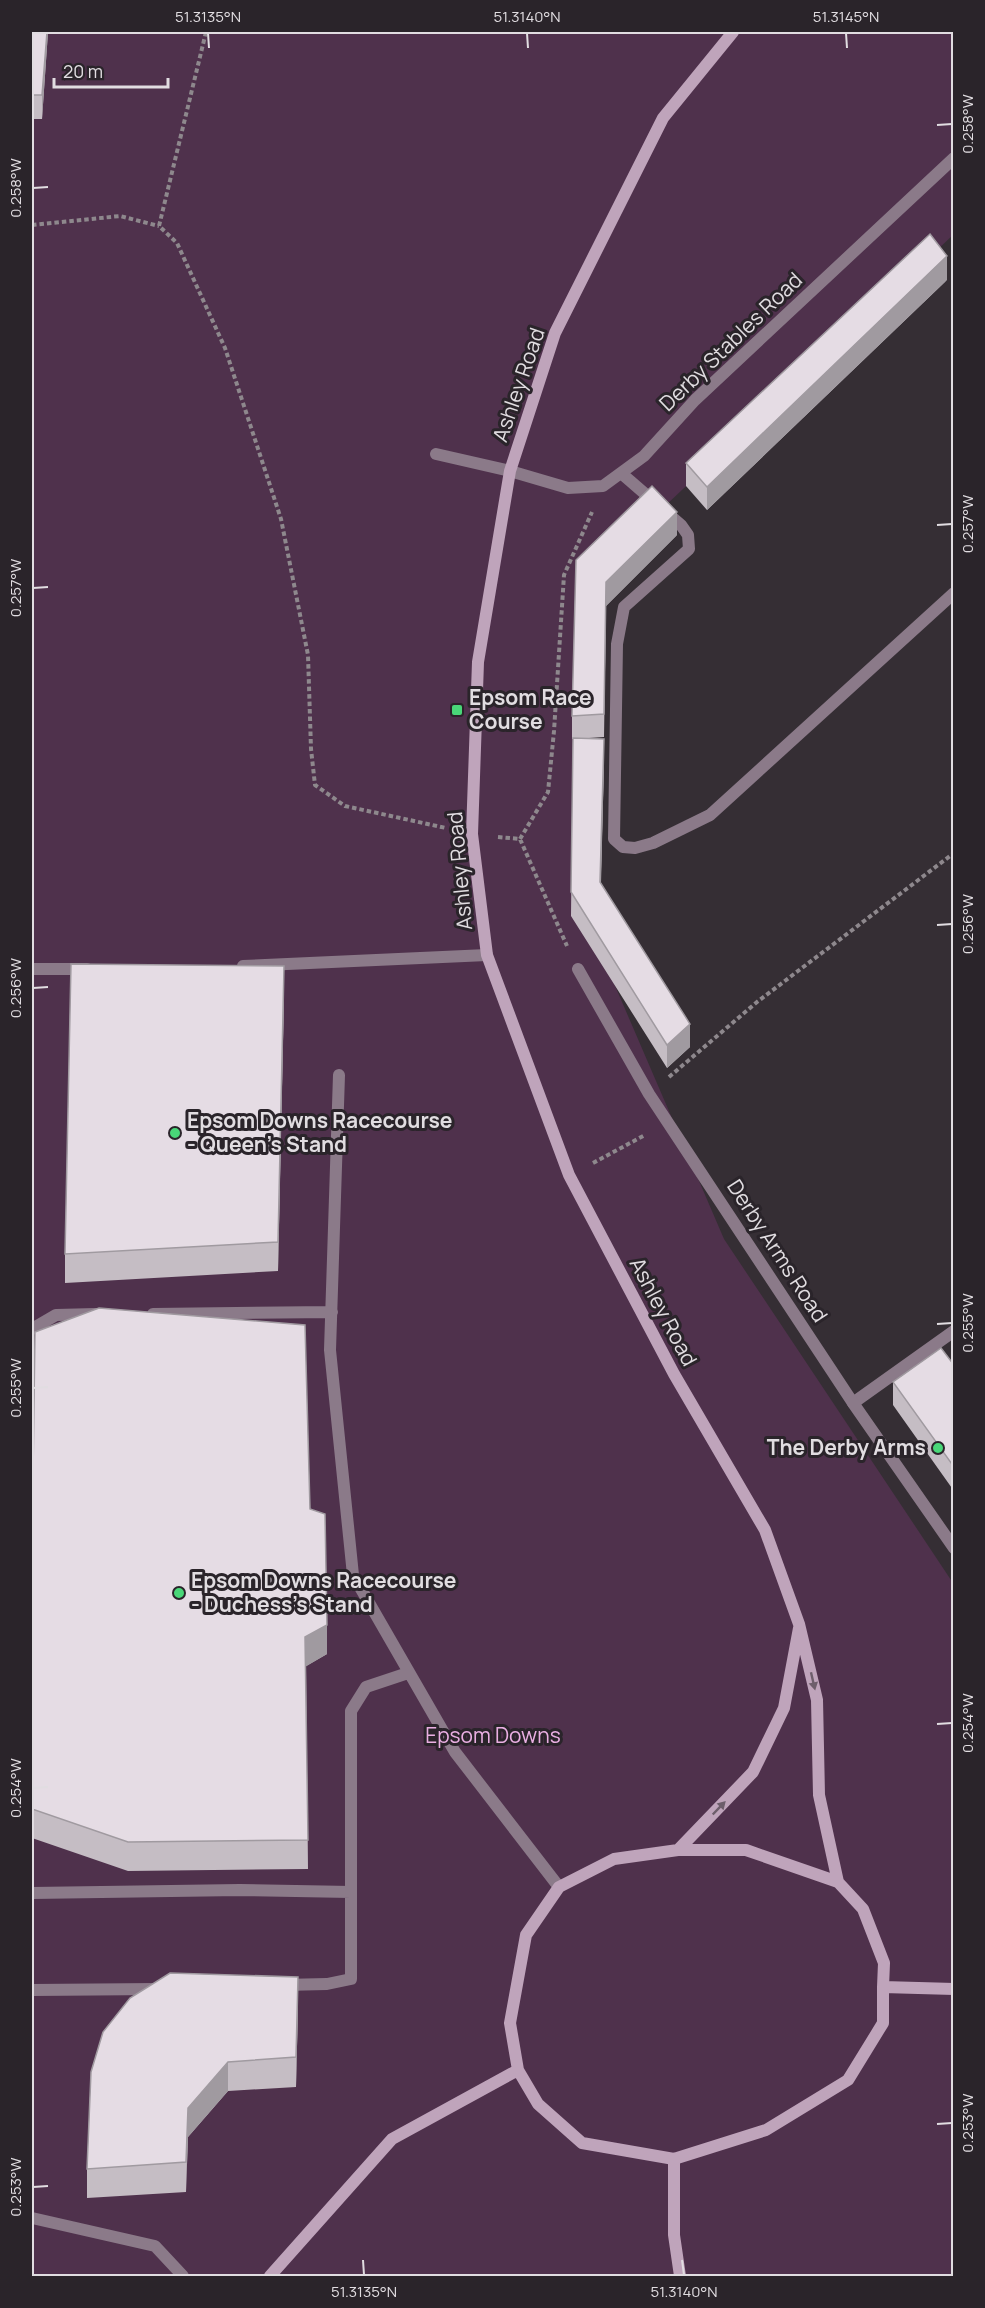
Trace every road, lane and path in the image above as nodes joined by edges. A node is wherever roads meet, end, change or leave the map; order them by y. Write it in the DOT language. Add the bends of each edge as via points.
graph roads {
  1 [pos="206,32"];
  2 [pos="733,32"];
  3 [pos="954,158"];
  4 [pos="32,225"];
  5 [pos="159,226"];
  6 [pos="436,454"];
  7 [pos="510,471"];
  8 [pos="621,473"];
  9 [pos="603,486"];
  10 [pos="954,593"];
  11 [pos="472,834"];
  12 [pos="520,839"];
  13 [pos="954,853"];
  14 [pos="487,955"];
  15 [pos="232,967"];
  16 [pos="32,969"];
  17 [pos="103,969"];
  18 [pos="578,969"];
  19 [pos="339,1075"];
  20 [pos="649,1094"];
  21 [pos="669,1123"];
  22 [pos="569,1176"];
  23 [pos="332,1312"];
  24 [pos="113,1314"];
  25 [pos="136,1314"];
  26 [pos="32,1329"];
  27 [pos="954,1331"];
  28 [pos="853,1403"];
  29 [pos="954,1548"];
  30 [pos="799,1624"];
  31 [pos="408,1672"];
  32 [pos="678,1850"];
  33 [pos="838,1882"];
  34 [pos="559,1887"];
  35 [pos="351,1892"];
  36 [pos="32,1893"];
  37 [pos="269,1986"];
  38 [pos="884,1987"];
  39 [pos="176,1988"];
  40 [pos="954,1989"];
  41 [pos="32,1990"];
  42 [pos="518,2070"];
  43 [pos="674,2159"];
  44 [pos="32,2218"];
  45 [pos="183,2277"];
  46 [pos="270,2277"];
  47 [pos="680,2277"];
  1 -- 5 [label="path"];
  2 -- 7 [label="main road, Ashley Road" via="663,118 555,333"];
  3 -- 8 [label="street, Derby Stables Road" via="695,400 644,456"];
  4 -- 5 [label="path" via="120,216"];
  5 -- 11 [label="path" via="177,243 225,348 281,519 308,655 315,785 345,806"];
  6 -- 7 [label="street"];
  7 -- 9 [label="street" via="568,488"];
  7 -- 11 [label="main road, Ashley Road" via="478,662"];
  8 -- 9 [label="street, Derby Stables Road"];
  8 -- 10 [label="street" via="681,525 688,535 689,549 624,608 621,620 617,644 614,839 622,847 653,843 710,815"];
  9 -- 12 [label="path" via="564,575 548,792"];
  11 -- 12 [label="path"];
  11 -- 14 [label="main road, Ashley Road"];
  12 -- 18 [label="path"];
  13 -- 20 [label="path" via="757,1002"];
  14 -- 15 [label="street"];
  14 -- 22 [label="main road, Ashley Road"];
  16 -- 17 [label="street"];
  18 -- 20 [label="street, Derby Arms Road"];
  19 -- 23 [label="street"];
  20 -- 21 [label="street, Derby Arms Road"];
  21 -- 22 [label="path"];
  21 -- 28 [label="street, Derby Arms Road"];
  22 -- 30 [label="main road, Ashley Road" via="674,1374 765,1530"];
  23 -- 25 [label="street"];
  23 -- 31 [label="street" via="330,1350 352,1575"];
  24 -- 26 [label="street" via="56,1315"];
  27 -- 28 [label="street"];
  28 -- 29 [label="street, Derby Arms Road"];
  32 -- 30 [label="main road, one-way" via="753,1772 784,1708"];
  30 -- 33 [label="main road, Ashley Road, one-way" via="818,1700 819,1795"];
  31 -- 34 [label="street" via="455,1752"];
  31 -- 35 [label="street" via="366,1687 351,1711"];
  32 -- 33 [label="main road" via="746,1850"];
  32 -- 34 [label="main road" via="614,1859"];
  33 -- 38 [label="main road" via="863,1910 884,1963"];
  34 -- 42 [label="main road" via="526,1935 510,2023"];
  35 -- 36 [label="street"];
  35 -- 37 [label="street" via="351,1979"];
  38 -- 40 [label="main road"];
  38 -- 43 [label="main road" via="883,2023 848,2080 766,2130"];
  39 -- 41 [label="street"];
  42 -- 43 [label="main road" via="538,2104 582,2143"];
  42 -- 46 [label="main road" via="392,2139"];
  43 -- 47 [label="main road" via="674,2235"];
  44 -- 45 [label="street" via="155,2246"];
}
